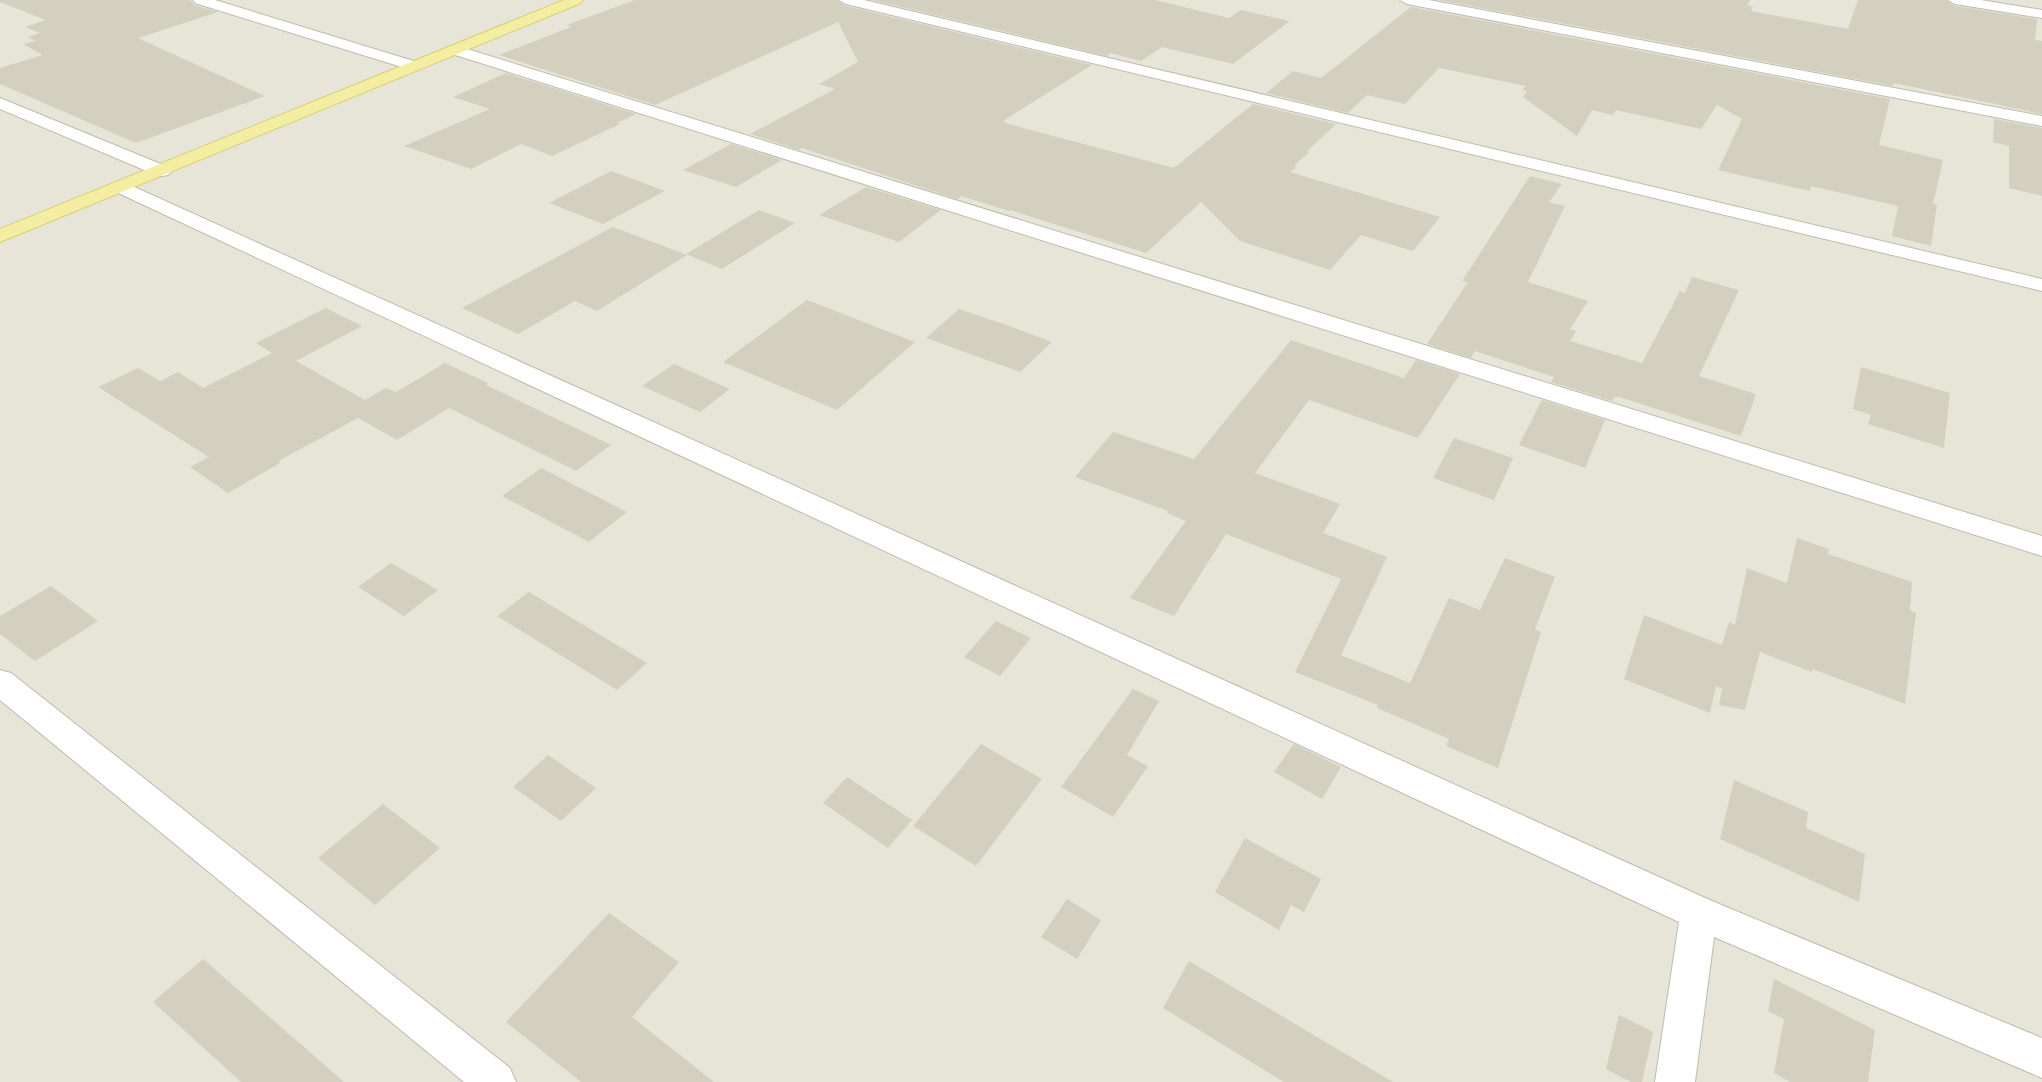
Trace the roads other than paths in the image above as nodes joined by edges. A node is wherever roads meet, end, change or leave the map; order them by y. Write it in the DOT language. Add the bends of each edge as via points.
graph roads {
  1 [pos="200,0"];
  2 [pos="576,0"];
  3 [pos="846,0"];
  4 [pos="1407,0"];
  5 [pos="1955,0"];
  6 [pos="2042,14"];
  7 [pos="454,50"];
  8 [pos="414,66"];
  9 [pos="0,103"];
  10 [pos="2042,121"];
  11 [pos="162,171"];
  12 [pos="121,188"];
  13 [pos="0,236"];
  14 [pos="2042,285"];
  15 [pos="2042,546"];
  16 [pos="0,682"];
  17 [pos="1699,913"];
  18 [pos="2042,1058"];
  19 [pos="496,1082"];
  20 [pos="1675,1082"];
  1 -- 8 [label="street"];
  2 -- 7 [label="main road"];
  3 -- 14 [label="street"];
  4 -- 10 [label="street"];
  5 -- 6 [label="street"];
  7 -- 8 [label="main road"];
  7 -- 15 [label="street"];
  8 -- 11 [label="main road"];
  9 -- 11 [label="street"];
  11 -- 12 [label="main road"];
  12 -- 13 [label="main road"];
  12 -- 17 [label="street"];
  16 -- 19 [label="street"];
  17 -- 18 [label="street"];
  17 -- 20 [label="street"];
}
